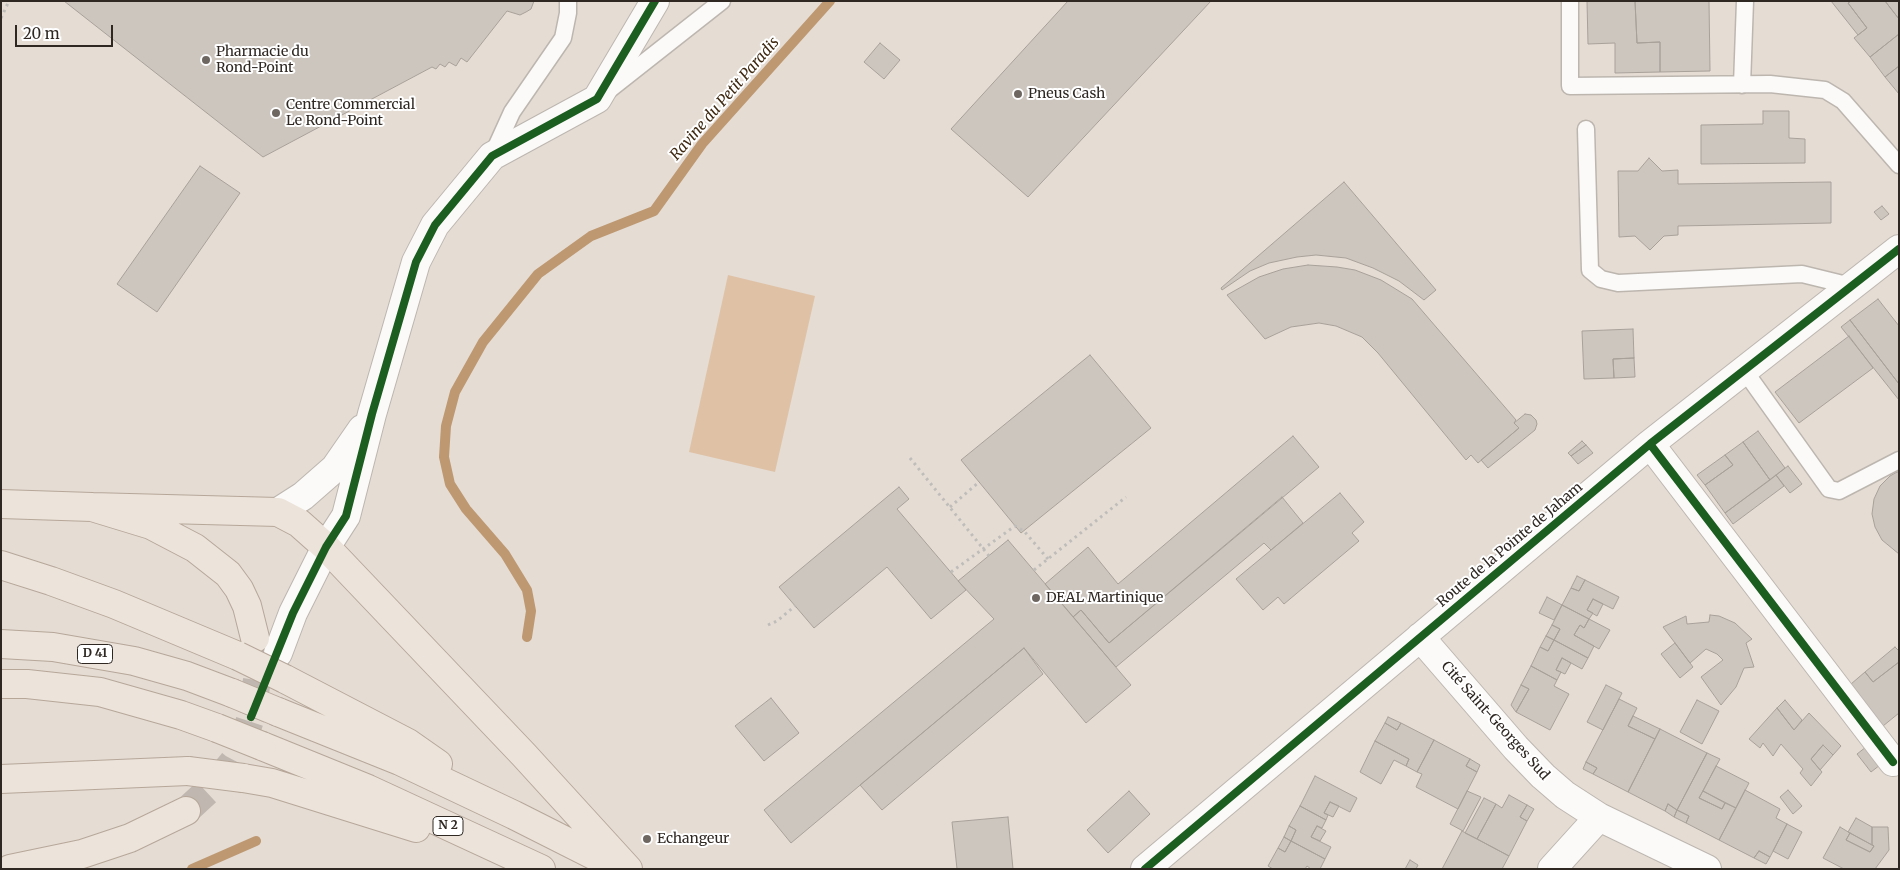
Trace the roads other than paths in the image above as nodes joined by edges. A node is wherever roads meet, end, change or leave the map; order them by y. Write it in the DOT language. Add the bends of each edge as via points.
graph roads {
  1 [pos="568,1"];
  2 [pos="655,1"];
  3 [pos="722,1"];
  4 [pos="1570,1"];
  5 [pos="1745,1"];
  6 [pos="1742,85"];
  7 [pos="597,99"];
  8 [pos="1586,129"];
  9 [pos="492,156"];
  10 [pos="1899,165"];
  11 [pos="1898,252"];
  12 [pos="1851,286"];
  13 [pos="1744,370"];
  14 [pos="372,414"];
  15 [pos="1650,444"];
  16 [pos="1899,460"];
  17 [pos="1,504"];
  18 [pos="92,507"];
  19 [pos="278,512"];
  20 [pos="326,548"];
  21 [pos="1,565"];
  22 [pos="1420,637"];
  23 [pos="1,644"];
  24 [pos="246,647"];
  25 [pos="282,666"];
  26 [pos="1,684"];
  27 [pos="1893,762"];
  28 [pos="1,779"];
  29 [pos="186,810"];
  30 [pos="514,815"];
  31 [pos="1599,817"];
  32 [pos="534,866"];
  33 [pos="10,869"];
  34 [pos="620,869"];
  35 [pos="628,869"];
  36 [pos="1145,869"];
  37 [pos="1552,869"];
  38 [pos="1707,869"];
  1 -- 9 [label="lane" via="563,38 512,112"];
  2 -- 7 [label="street"];
  3 -- 7 [label="lane"];
  4 -- 6 [label="lane" via="1570,86"];
  5 -- 6 [label="lane"];
  6 -- 10 [label="lane" via="1770,84 1825,90 1843,101"];
  7 -- 9 [label="street"];
  8 -- 12 [label="lane" via="1590,270 1601,279 1618,283 1802,274"];
  9 -- 14 [label="street" via="435,225 416,262"];
  11 -- 12 [label="street, Route de la Pointe de Jaham"];
  12 -- 13 [label="street, Route de la Pointe de Jaham"];
  13 -- 15 [label="street, Route de la Pointe de Jaham"];
  13 -- 16 [label="lane" via="1830,488 1839,491"];
  14 -- 19 [label="street" via="334,468 304,496"];
  14 -- 20 [label="street" via="346,516"];
  15 -- 22 [label="street, Route de la Pointe de Jaham"];
  15 -- 27 [label="street"];
  17 -- 18 [label="highway"];
  18 -- 19 [label="highway"];
  18 -- 24 [label="highway" via="151,526 195,548 228,574 247,606"];
  19 -- 20 [label="highway" via="299,523"];
  20 -- 25 [label="street" via="293,614"];
  20 -- 35 [label="highway"];
  21 -- 24 [label="highway"];
  22 -- 31 [label="street, Cité Saint-Georges Sud" via="1543,776"];
  22 -- 36 [label="street, Route de la Pointe de Jaham"];
  23 -- 30 [label="highway, D 41, bridge" via="53,647 134,661 187,676 400,761"];
  24 -- 25 [label="highway, bridge"];
  25 -- 30 [label="highway" via="408,743"];
  26 -- 32 [label="highway, N 2, bridge" via="100,692 181,715 368,789"];
  28 -- 32 [label="highway, bridge" via="188,771 244,778 272,783"];
  29 -- 33 [label="highway" via="130,838 82,854"];
  30 -- 34 [label="highway"];
  31 -- 37 [label="street"];
  31 -- 38 [label="street, Cité Saint-Georges Sud"];
}
